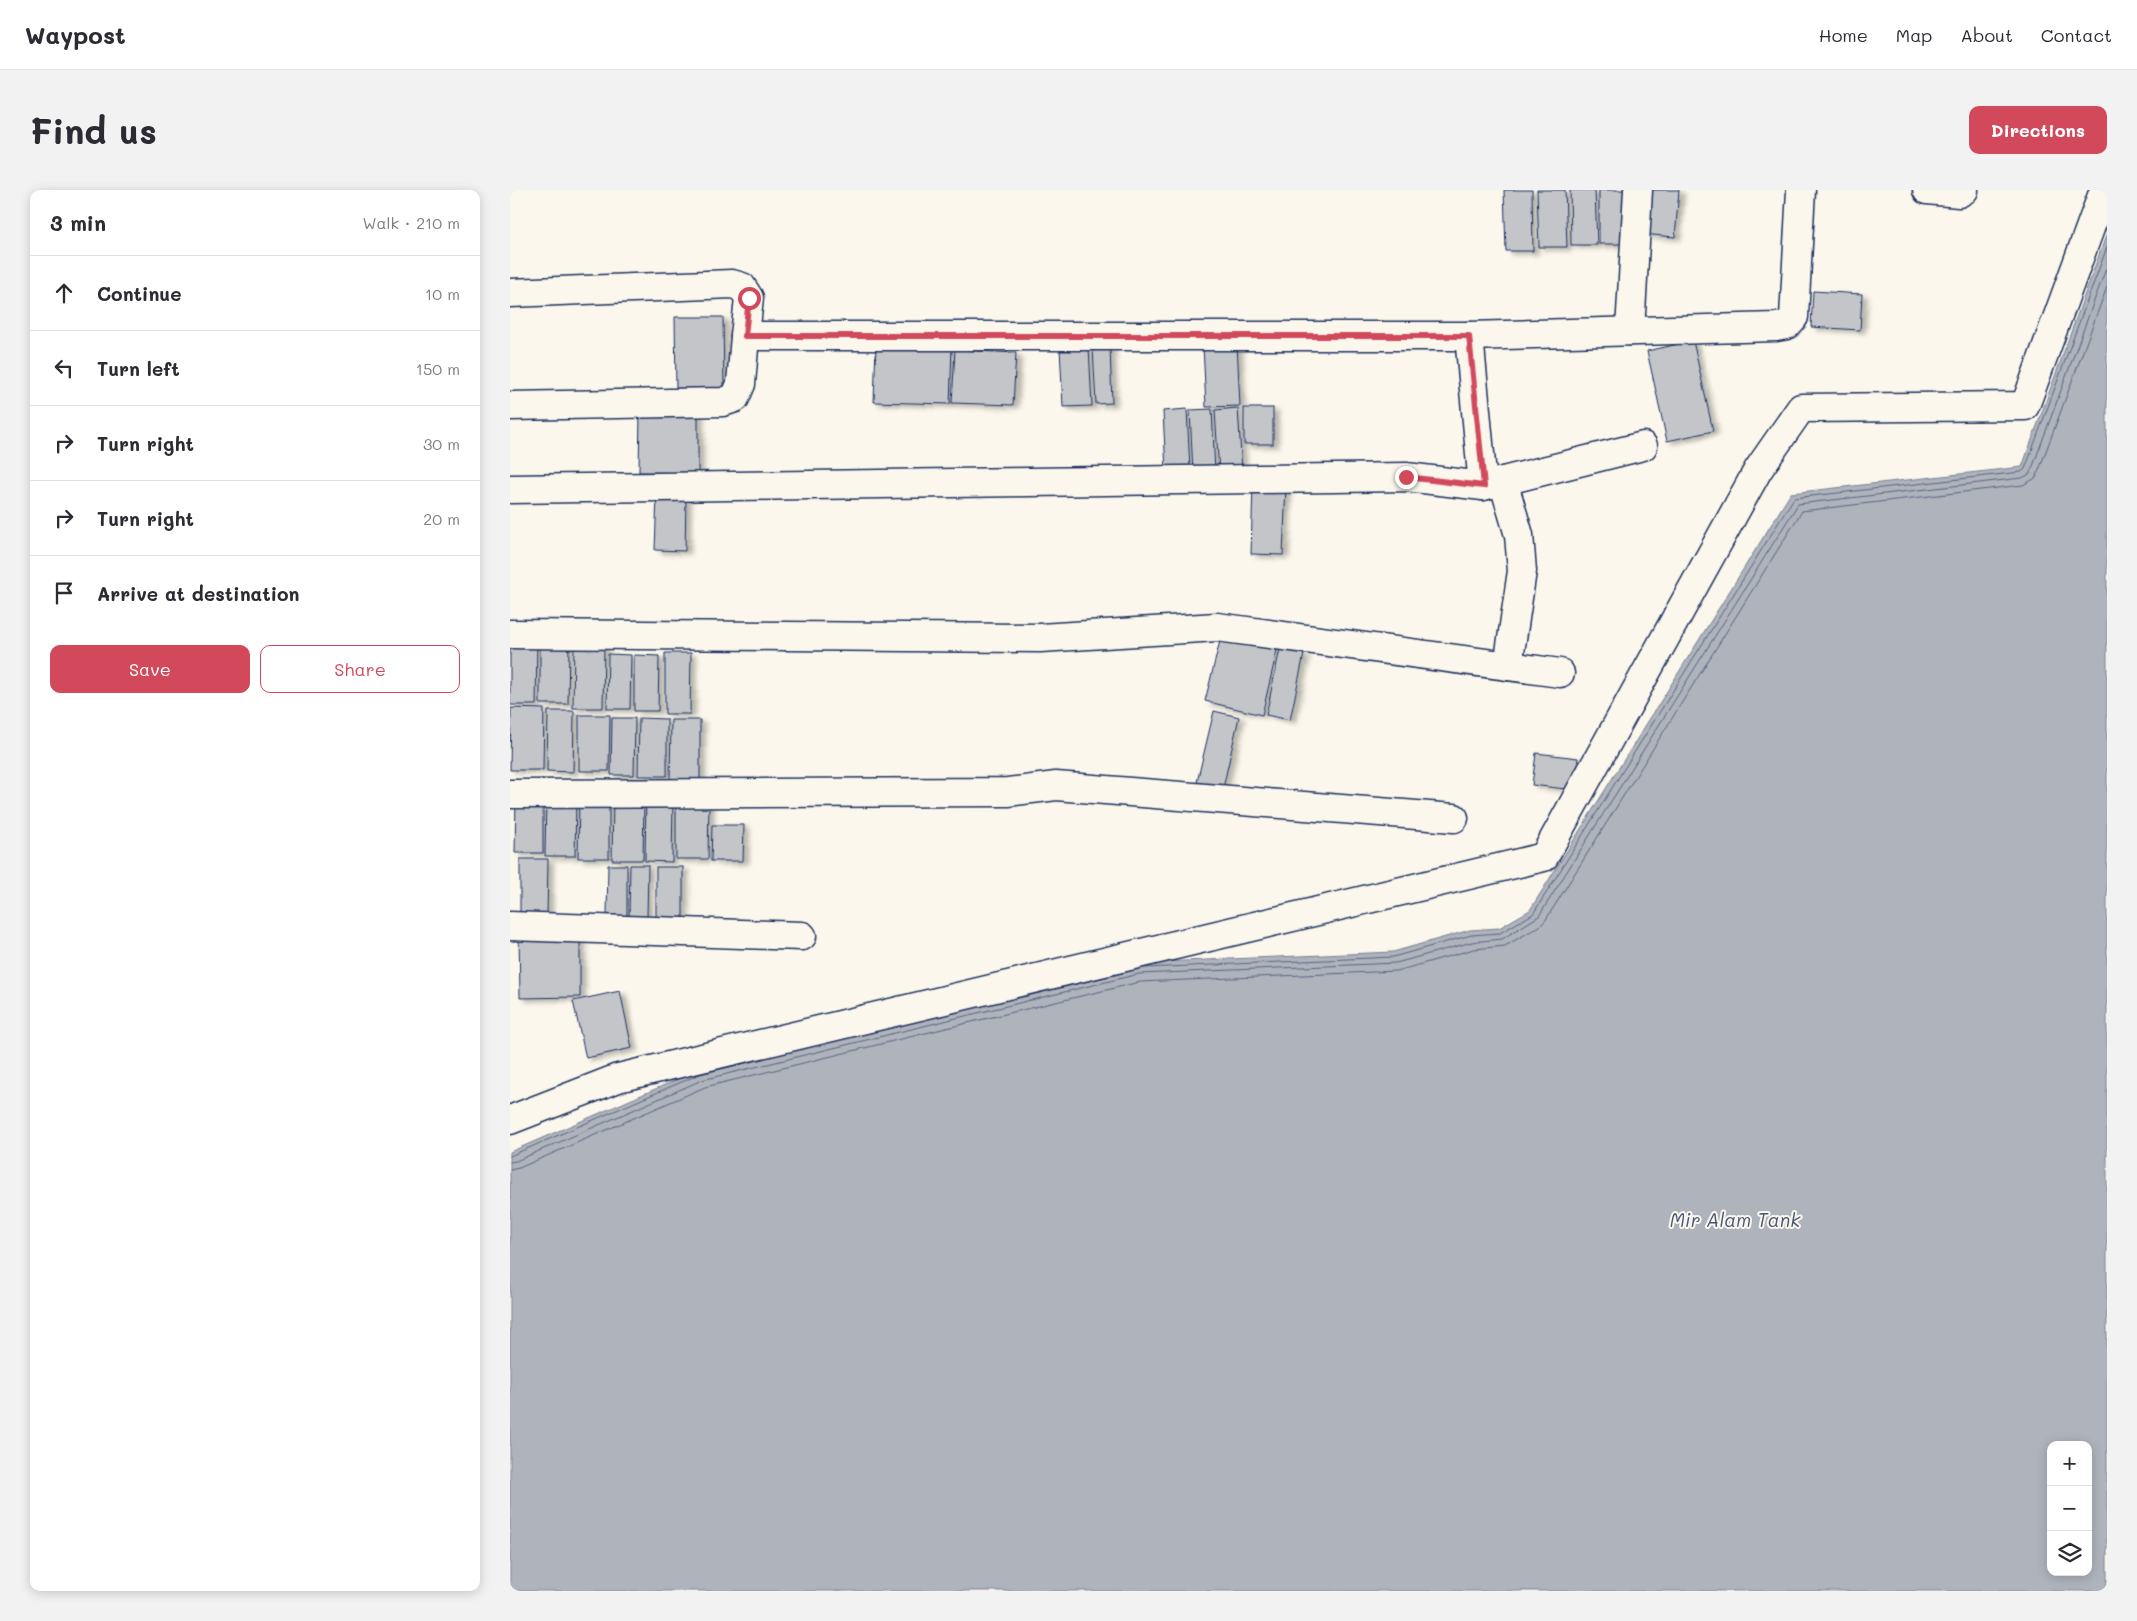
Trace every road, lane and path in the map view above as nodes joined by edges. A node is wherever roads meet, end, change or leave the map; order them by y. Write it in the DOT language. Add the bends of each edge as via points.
graph roads {
  1 [pos="1638,190"];
  2 [pos="1801,190"];
  3 [pos="1927,190"];
  4 [pos="1964,190"];
  5 [pos="2104,190"];
  6 [pos="510,293"];
  7 [pos="1630,331"];
  8 [pos="745,336"];
  9 [pos="1469,336"];
  10 [pos="510,406"];
  11 [pos="1643,446"];
  12 [pos="1493,484"];
  13 [pos="510,490"];
  14 [pos="510,634"];
  15 [pos="1508,666"];
  16 [pos="1560,673"];
  17 [pos="510,794"];
  18 [pos="1454,818"];
  19 [pos="510,926"];
  20 [pos="802,936"];
  21 [pos="510,1120"];
  1 -- 7 [label="street"];
  2 -- 7 [label="street" via="1794,317 1787,325 1776,328"];
  3 -- 4 [label="street" via="1959,193"];
  5 -- 21 [label="street" via="2025,406 1801,408 1758,470 1544,857 618,1078"];
  6 -- 8 [label="street" via="732,284 742,287 749,298"];
  7 -- 9 [label="street"];
  8 -- 9 [label="street"];
  8 -- 10 [label="street" via="741,384 735,398 723,402"];
  9 -- 12 [label="street"];
  11 -- 12 [label="street"];
  12 -- 13 [label="street" via="1406,477"];
  12 -- 15 [label="street" via="1518,535 1522,571"];
  14 -- 15 [label="street" via="1040,638 1217,627"];
  15 -- 16 [label="street"];
  17 -- 18 [label="street" via="1008,792 1056,786"];
  19 -- 20 [label="street"];
}
